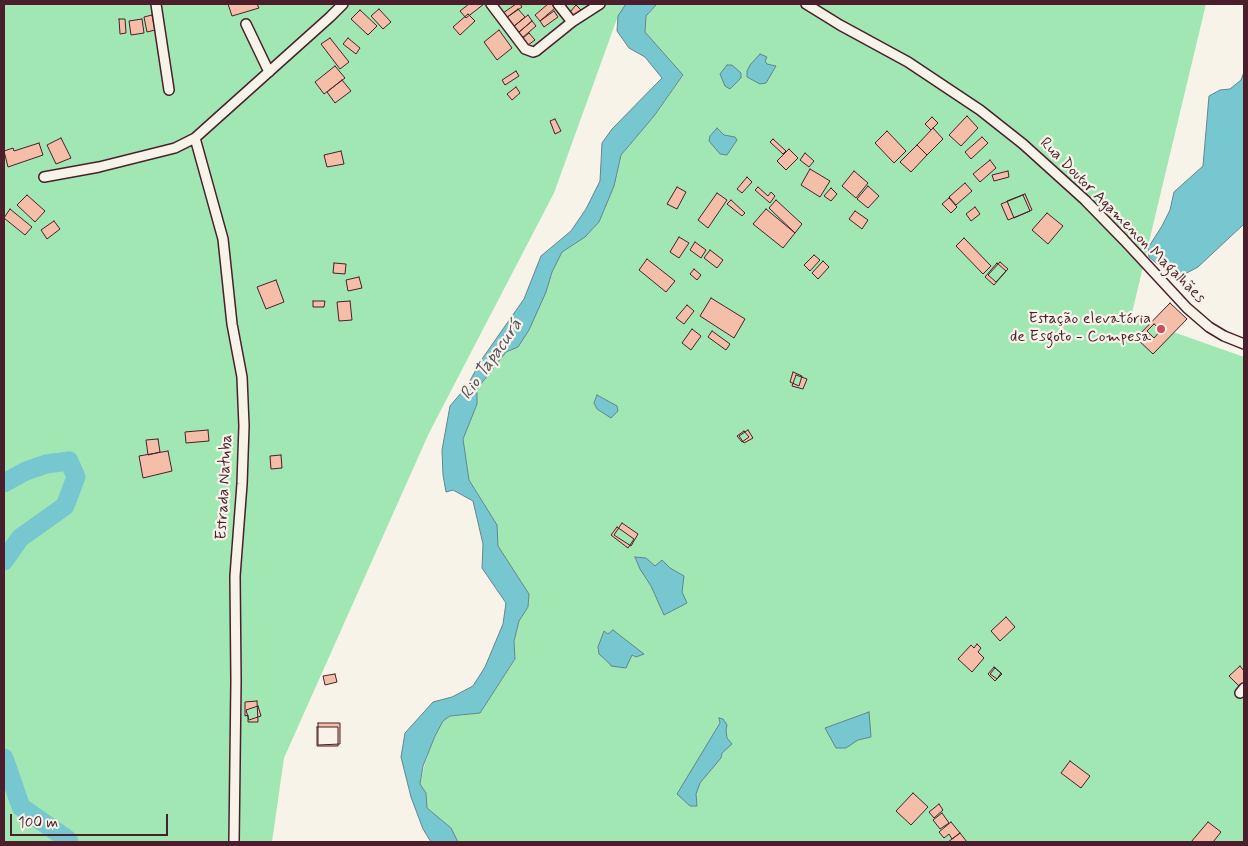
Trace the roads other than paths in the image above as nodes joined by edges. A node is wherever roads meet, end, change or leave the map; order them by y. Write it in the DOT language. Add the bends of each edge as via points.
graph roads {
  1 [pos="156,4"];
  2 [pos="343,4"];
  3 [pos="491,4"];
  4 [pos="558,4"];
  5 [pos="600,4"];
  6 [pos="806,4"];
  7 [pos="572,22"];
  8 [pos="246,24"];
  9 [pos="269,72"];
  10 [pos="169,90"];
  11 [pos="196,138"];
  12 [pos="44,176"];
  13 [pos="1244,344"];
  14 [pos="234,842"];
  1 -- 10 [label="street"];
  2 -- 9 [label="street"];
  3 -- 7 [label="street" via="529,51 536,51"];
  4 -- 7 [label="street"];
  5 -- 7 [label="street"];
  6 -- 13 [label="street, Rua Doutor Agamenon Magalhães" via="908,62 980,110 1085,200 1186,308 1209,327"];
  8 -- 9 [label="street"];
  9 -- 11 [label="street"];
  11 -- 12 [label="street" via="175,148 99,168"];
  11 -- 14 [label="street, Estrada Natuba" via="223,238 232,324 242,377 243,456 235,576"];
}
